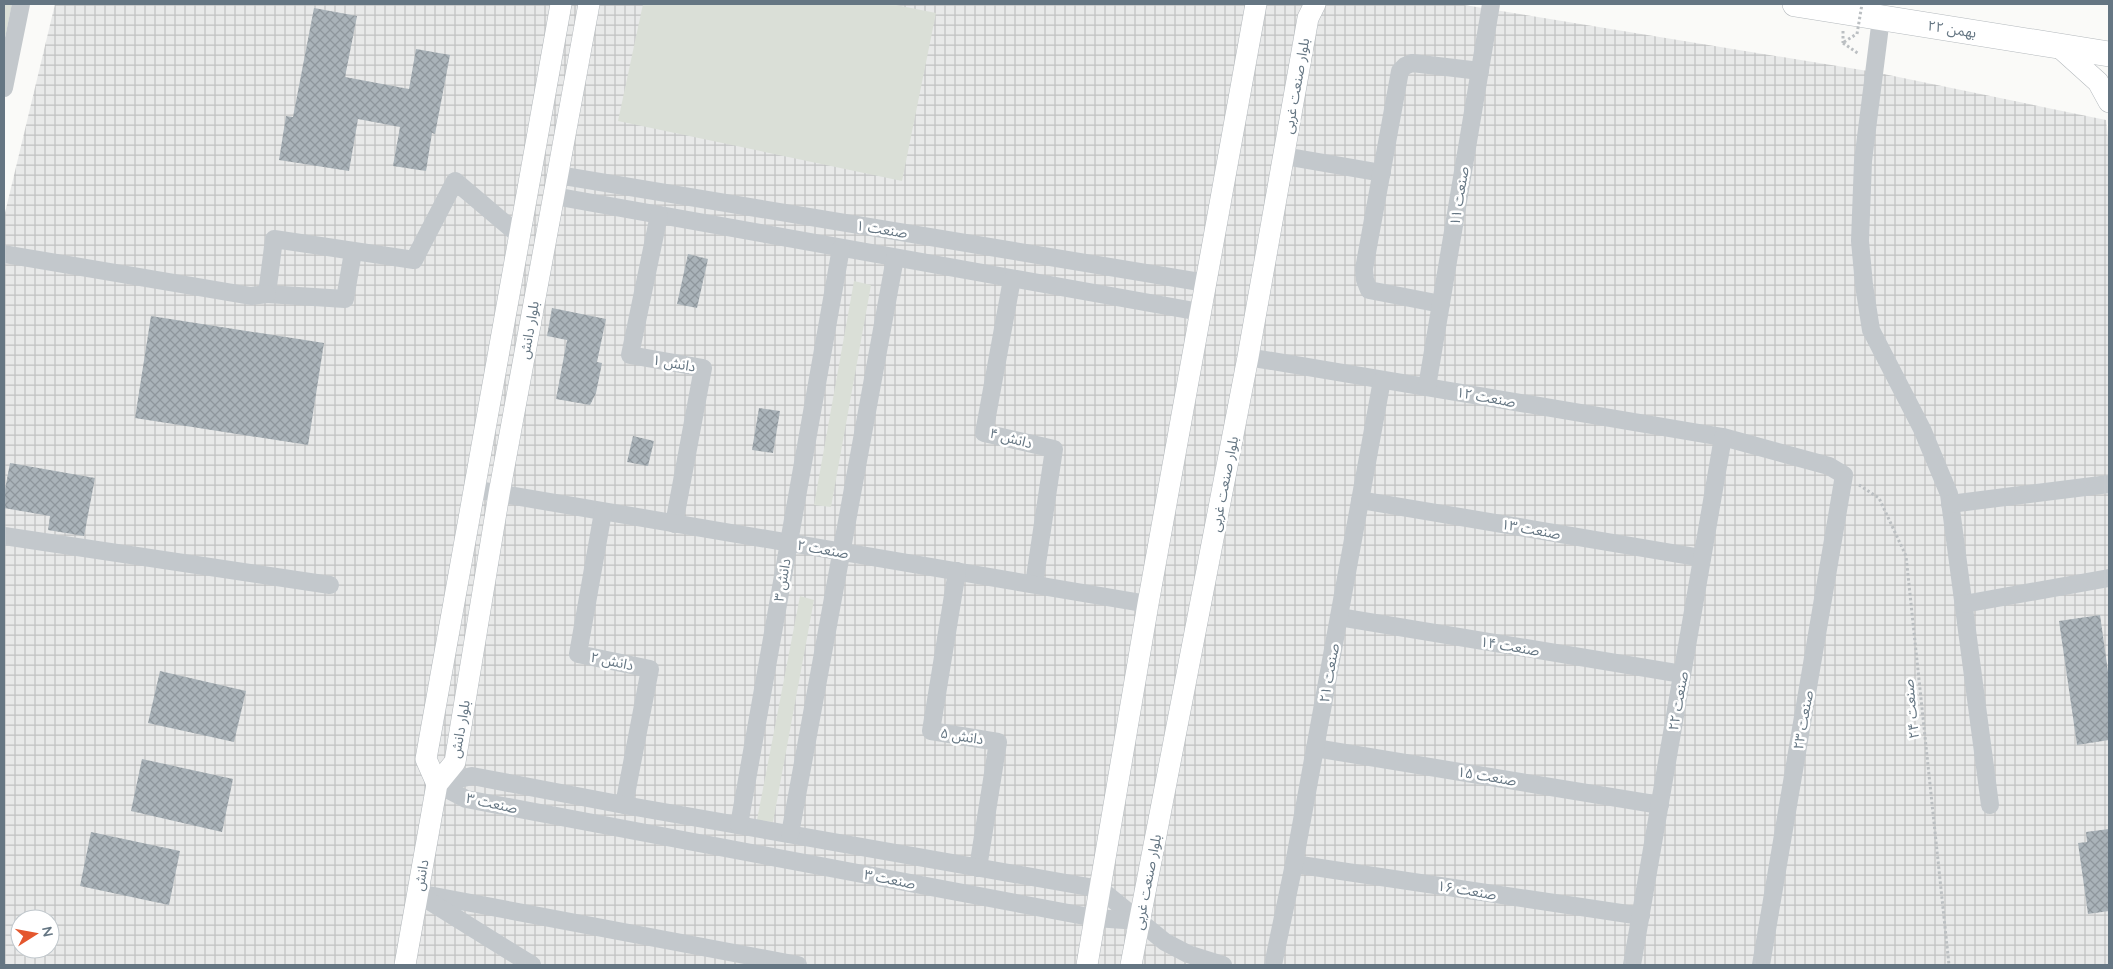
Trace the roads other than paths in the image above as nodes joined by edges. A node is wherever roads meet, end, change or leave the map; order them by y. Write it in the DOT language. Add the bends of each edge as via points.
graph roads {
  1 [pos="21,4"];
  2 [pos="560,4"];
  3 [pos="589,4"];
  4 [pos="1491,4"];
  5 [pos="1795,4"];
  6 [pos="1257,8"];
  7 [pos="1309,9"];
  8 [pos="1872,11"];
  9 [pos="2058,46"];
  10 [pos="2109,54"];
  11 [pos="1480,71"];
  12 [pos="4,88"];
  13 [pos="2109,102"];
  14 [pos="1284,156"];
  15 [pos="1382,173"];
  16 [pos="558,175"];
  17 [pos="554,196"];
  18 [pos="659,215"];
  19 [pos="519,235"];
  20 [pos="546,239"];
  21 [pos="841,248"];
  22 [pos="353,252"];
  23 [pos="4,254"];
  24 [pos="895,258"];
  25 [pos="1012,279"];
  26 [pos="1206,283"];
  27 [pos="267,294"];
  28 [pos="1442,304"];
  29 [pos="1200,312"];
  30 [pos="1248,357"];
  31 [pos="1382,380"];
  32 [pos="1427,387"];
  33 [pos="1723,437"];
  34 [pos="1844,475"];
  35 [pos="2109,484"];
  36 [pos="473,490"];
  37 [pos="499,494"];
  38 [pos="1360,500"];
  39 [pos="1950,504"];
  40 [pos="603,512"];
  41 [pos="674,524"];
  42 [pos="4,536"];
  43 [pos="788,543"];
  44 [pos="842,552"];
  45 [pos="1702,558"];
  46 [pos="957,572"];
  47 [pos="2109,578"];
  48 [pos="1034,584"];
  49 [pos="330,585"];
  50 [pos="1148,604"];
  51 [pos="1964,604"];
  52 [pos="1339,617"];
  53 [pos="1682,674"];
  54 [pos="1315,748"];
  55 [pos="437,784"];
  56 [pos="624,805"];
  57 [pos="1660,805"];
  58 [pos="1990,805"];
  59 [pos="739,825"];
  60 [pos="790,834"];
  61 [pos="1294,864"];
  62 [pos="978,868"];
  63 [pos="1100,889"];
  64 [pos="418,893"];
  65 [pos="1641,916"];
  66 [pos="1095,918"];
  67 [pos="1140,921"];
  68 [pos="405,965"];
  69 [pos="532,965"];
  70 [pos="798,965"];
  71 [pos="1087,965"];
  72 [pos="1131,965"];
  73 [pos="1223,965"];
  74 [pos="1273,965"];
  75 [pos="1632,965"];
  76 [pos="1761,965"];
  1 -- 12 [label="street"];
  2 -- 19 [label="main road, بلوار دانش"];
  3 -- 16 [label="main road, بلوار دانش"];
  4 -- 11 [label="street, صنعت ۱۱"];
  5 -- 8 [label="highway, ۲۲ بهمن"];
  6 -- 26 [label="main road"];
  7 -- 14 [label="main road, بلوار صنعت غربی"];
  8 -- 9 [label="highway, ۲۲ بهمن"];
  8 -- 39 [label="street" via="1860,241 1871,330 1922,429 1949,494"];
  9 -- 10 [label="highway, ۲۲ بهمن"];
  9 -- 13 [label="main road" via="2098,82"];
  11 -- 15 [label="street" via="1412,63 1400,71"];
  11 -- 28 [label="street, صنعت ۱۱"];
  14 -- 15 [label="street"];
  14 -- 30 [label="main road, بلوار صنعت غربی"];
  15 -- 28 [label="street" via="1364,270 1369,290"];
  16 -- 17 [label="main road, بلوار دانش"];
  16 -- 26 [label="street, صنعت ۱"];
  17 -- 18 [label="street, صنعت ۱"];
  17 -- 20 [label="main road, بلوار دانش"];
  18 -- 21 [label="street, صنعت ۱"];
  18 -- 41 [label="street, دانش ۱" via="630,355 703,368"];
  19 -- 20 [label="main road"];
  19 -- 22 [label="street" via="455,181 414,260"];
  19 -- 36 [label="main road, بلوار دانش"];
  20 -- 37 [label="main road, بلوار دانش"];
  21 -- 24 [label="street, صنعت ۱"];
  21 -- 43 [label="street, دانش ۳"];
  22 -- 27 [label="street" via="344,299"];
  22 -- 27 [label="street" via="274,239"];
  23 -- 27 [label="street" via="251,296"];
  24 -- 25 [label="street, صنعت ۱"];
  24 -- 44 [label="street"];
  25 -- 29 [label="street, صنعت ۱"];
  25 -- 48 [label="street, دانش ۴" via="984,433 1054,448"];
  26 -- 29 [label="main road"];
  28 -- 32 [label="street, صنعت ۱۱"];
  29 -- 50 [label="main road"];
  30 -- 31 [label="street, صنعت ۱۲"];
  30 -- 67 [label="main road, بلوار صنعت غربی"];
  31 -- 32 [label="street, صنعت ۱۲"];
  31 -- 38 [label="street, صنعت ۲۱"];
  32 -- 33 [label="street, صنعت ۱۲"];
  33 -- 34 [label="street, صنعت ۱۲" via="1830,466"];
  33 -- 45 [label="street, صنعت ۲۲"];
  34 -- 76 [label="street, صنعت ۲۳"];
  35 -- 39 [label="street"];
  36 -- 37 [label="street, صنعت ۲"];
  36 -- 55 [label="main road, بلوار دانش" via="426,759"];
  37 -- 40 [label="street, صنعت ۲"];
  37 -- 55 [label="main road, بلوار دانش" via="455,762"];
  38 -- 45 [label="street, صنعت ۱۳"];
  38 -- 52 [label="street, صنعت ۲۱"];
  39 -- 51 [label="street"];
  40 -- 41 [label="street, صنعت ۲"];
  40 -- 56 [label="street, دانش ۲" via="578,654 650,669"];
  41 -- 43 [label="street, صنعت ۲"];
  42 -- 49 [label="street"];
  43 -- 44 [label="street, صنعت ۲"];
  43 -- 59 [label="street, دانش ۳"];
  44 -- 46 [label="street, صنعت ۲"];
  44 -- 60 [label="street"];
  45 -- 53 [label="street, صنعت ۲۲"];
  46 -- 48 [label="street, صنعت ۲"];
  46 -- 62 [label="street, دانش ۵" via="931,731 998,742"];
  47 -- 51 [label="street"];
  48 -- 50 [label="street, صنعت ۲"];
  50 -- 63 [label="main road"];
  51 -- 58 [label="street"];
  52 -- 53 [label="street, صنعت ۱۴"];
  52 -- 54 [label="street, صنعت ۲۱"];
  53 -- 57 [label="street, صنعت ۲۲"];
  54 -- 57 [label="street, صنعت ۱۵"];
  54 -- 61 [label="street, صنعت ۲۱"];
  55 -- 56 [label="street, صنعت ۳" via="472,776"];
  55 -- 64 [label="main road, دانش"];
  55 -- 66 [label="street, صنعت ۳" via="466,799"];
  56 -- 59 [label="street, صنعت ۳"];
  57 -- 65 [label="street, صنعت ۲۲"];
  59 -- 60 [label="street, صنعت ۳"];
  60 -- 62 [label="street, صنعت ۳"];
  61 -- 65 [label="street, صنعت ۱۶"];
  61 -- 74 [label="street, صنعت ۲۱"];
  62 -- 63 [label="street, صنعت ۳"];
  63 -- 66 [label="main road"];
  63 -- 67 [label="street"];
  64 -- 68 [label="main road, دانش"];
  64 -- 69 [label="street"];
  64 -- 70 [label="street"];
  65 -- 75 [label="street, صنعت ۲۲"];
  66 -- 67 [label="street, صنعت ۳"];
  66 -- 71 [label="main road"];
  67 -- 72 [label="main road, بلوار صنعت غربی"];
  67 -- 73 [label="street" via="1165,942 1188,954"];
}
